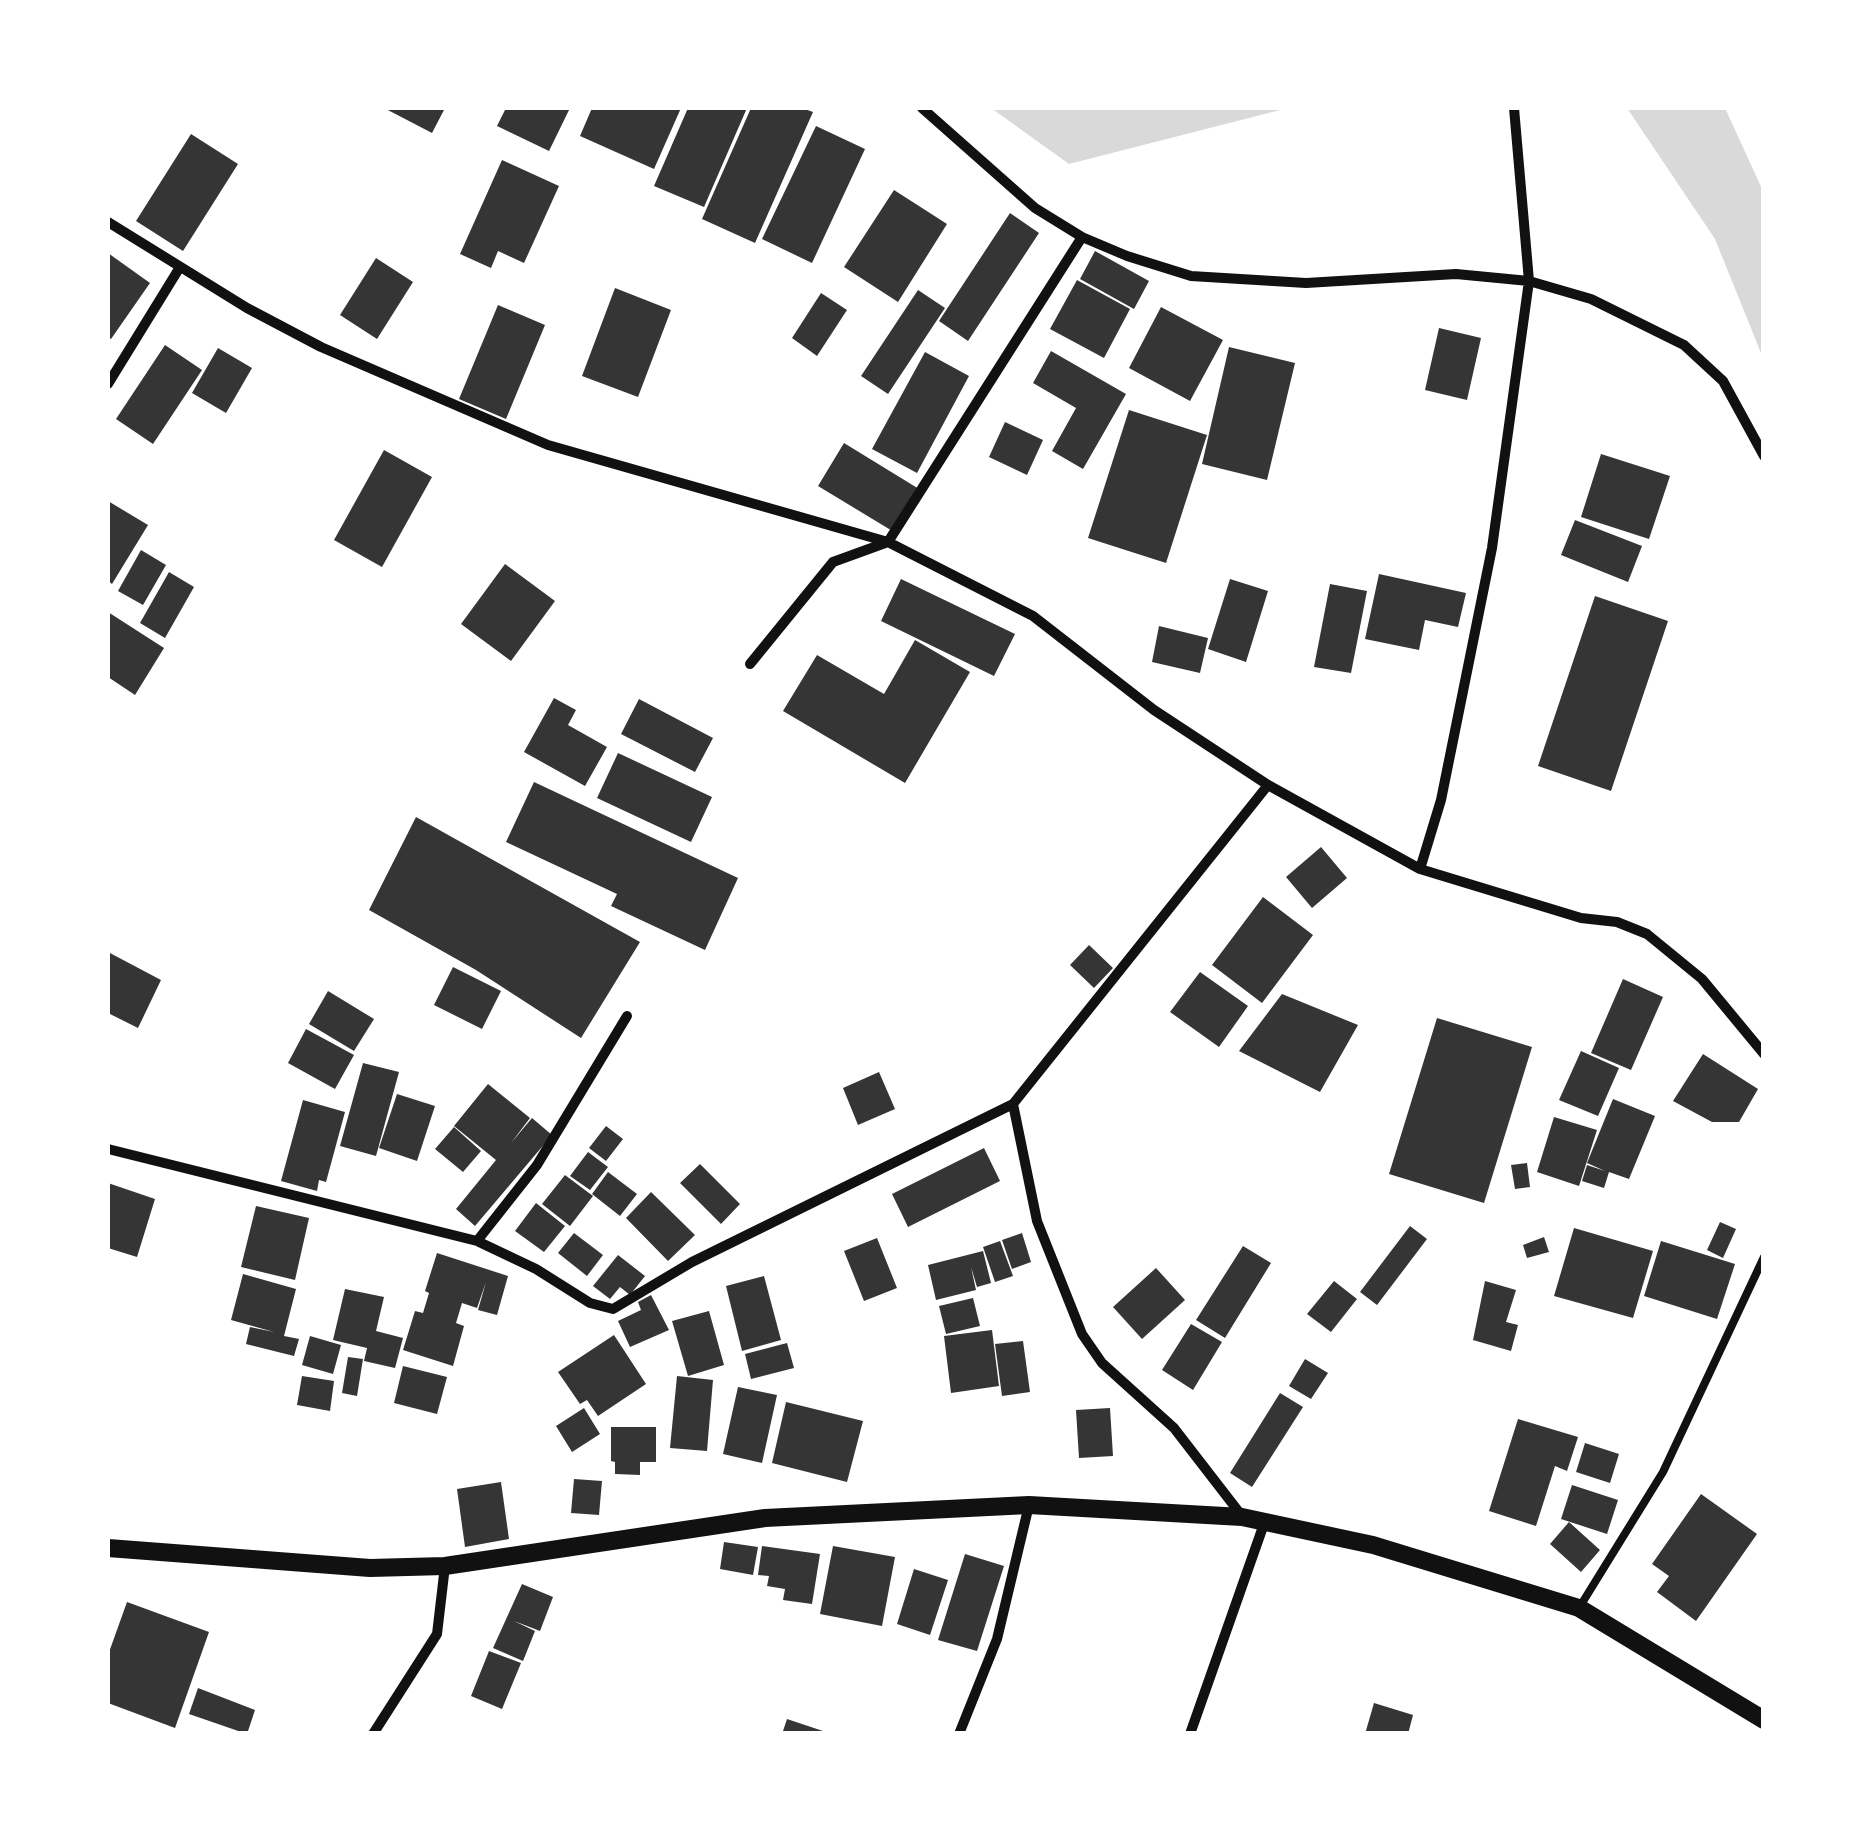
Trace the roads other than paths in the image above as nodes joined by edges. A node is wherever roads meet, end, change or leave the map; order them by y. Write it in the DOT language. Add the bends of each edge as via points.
graph roads {
  1 [pos="922,108"];
  2 [pos="1514,108"];
  3 [pos="108,222"];
  4 [pos="1082,237"];
  5 [pos="180,267"];
  6 [pos="1529,280"];
  7 [pos="108,384"];
  8 [pos="1764,456"];
  9 [pos="888,542"];
  10 [pos="750,664"];
  11 [pos="1268,784"];
  12 [pos="1420,869"];
  13 [pos="627,1016"];
  14 [pos="1764,1054"];
  15 [pos="1013,1104"];
  16 [pos="108,1148"];
  17 [pos="477,1241"];
  18 [pos="1764,1257"];
  19 [pos="1028,1505"];
  20 [pos="1242,1517"];
  21 [pos="1265,1520"];
  22 [pos="108,1548"];
  23 [pos="445,1566"];
  24 [pos="1579,1608"];
  25 [pos="1764,1720"];
  26 [pos="372,1734"];
  27 [pos="958,1734"];
  28 [pos="1190,1734"];
  1 -- 4 [label="street" via="1035,208"];
  2 -- 6 [label="street"];
  3 -- 5 [label="street"];
  4 -- 6 [label="street" via="1191,276 1238,281 1456,274"];
  4 -- 9 [label="street"];
  5 -- 7 [label="street"];
  5 -- 9 [label="street" via="320,347 548,446"];
  6 -- 8 [label="street" via="1591,299 1684,345 1723,381"];
  6 -- 12 [label="street" via="1492,548 1441,800"];
  9 -- 10 [label="street" via="833,562"];
  9 -- 11 [label="street" via="1033,616 1154,710"];
  11 -- 12 [label="street"];
  11 -- 15 [label="street"];
  12 -- 14 [label="street" via="1647,934 1702,979"];
  13 -- 17 [label="street" via="575,1107"];
  15 -- 17 [label="street" via="692,1262 614,1309 590,1303"];
  15 -- 20 [label="street" via="1037,1220 1082,1334 1102,1364 1174,1428"];
  16 -- 17 [label="street"];
  18 -- 24 [label="lane" via="1663,1472"];
  19 -- 20 [label="street"];
  19 -- 23 [label="street" via="765,1518"];
  19 -- 27 [label="street" via="998,1639"];
  20 -- 21 [label="street"];
  21 -- 24 [label="street" via="1373,1545"];
  21 -- 28 [label="street"];
  22 -- 23 [label="street" via="370,1568"];
  23 -- 26 [label="street" via="438,1634"];
  24 -- 25 [label="street"];
}
